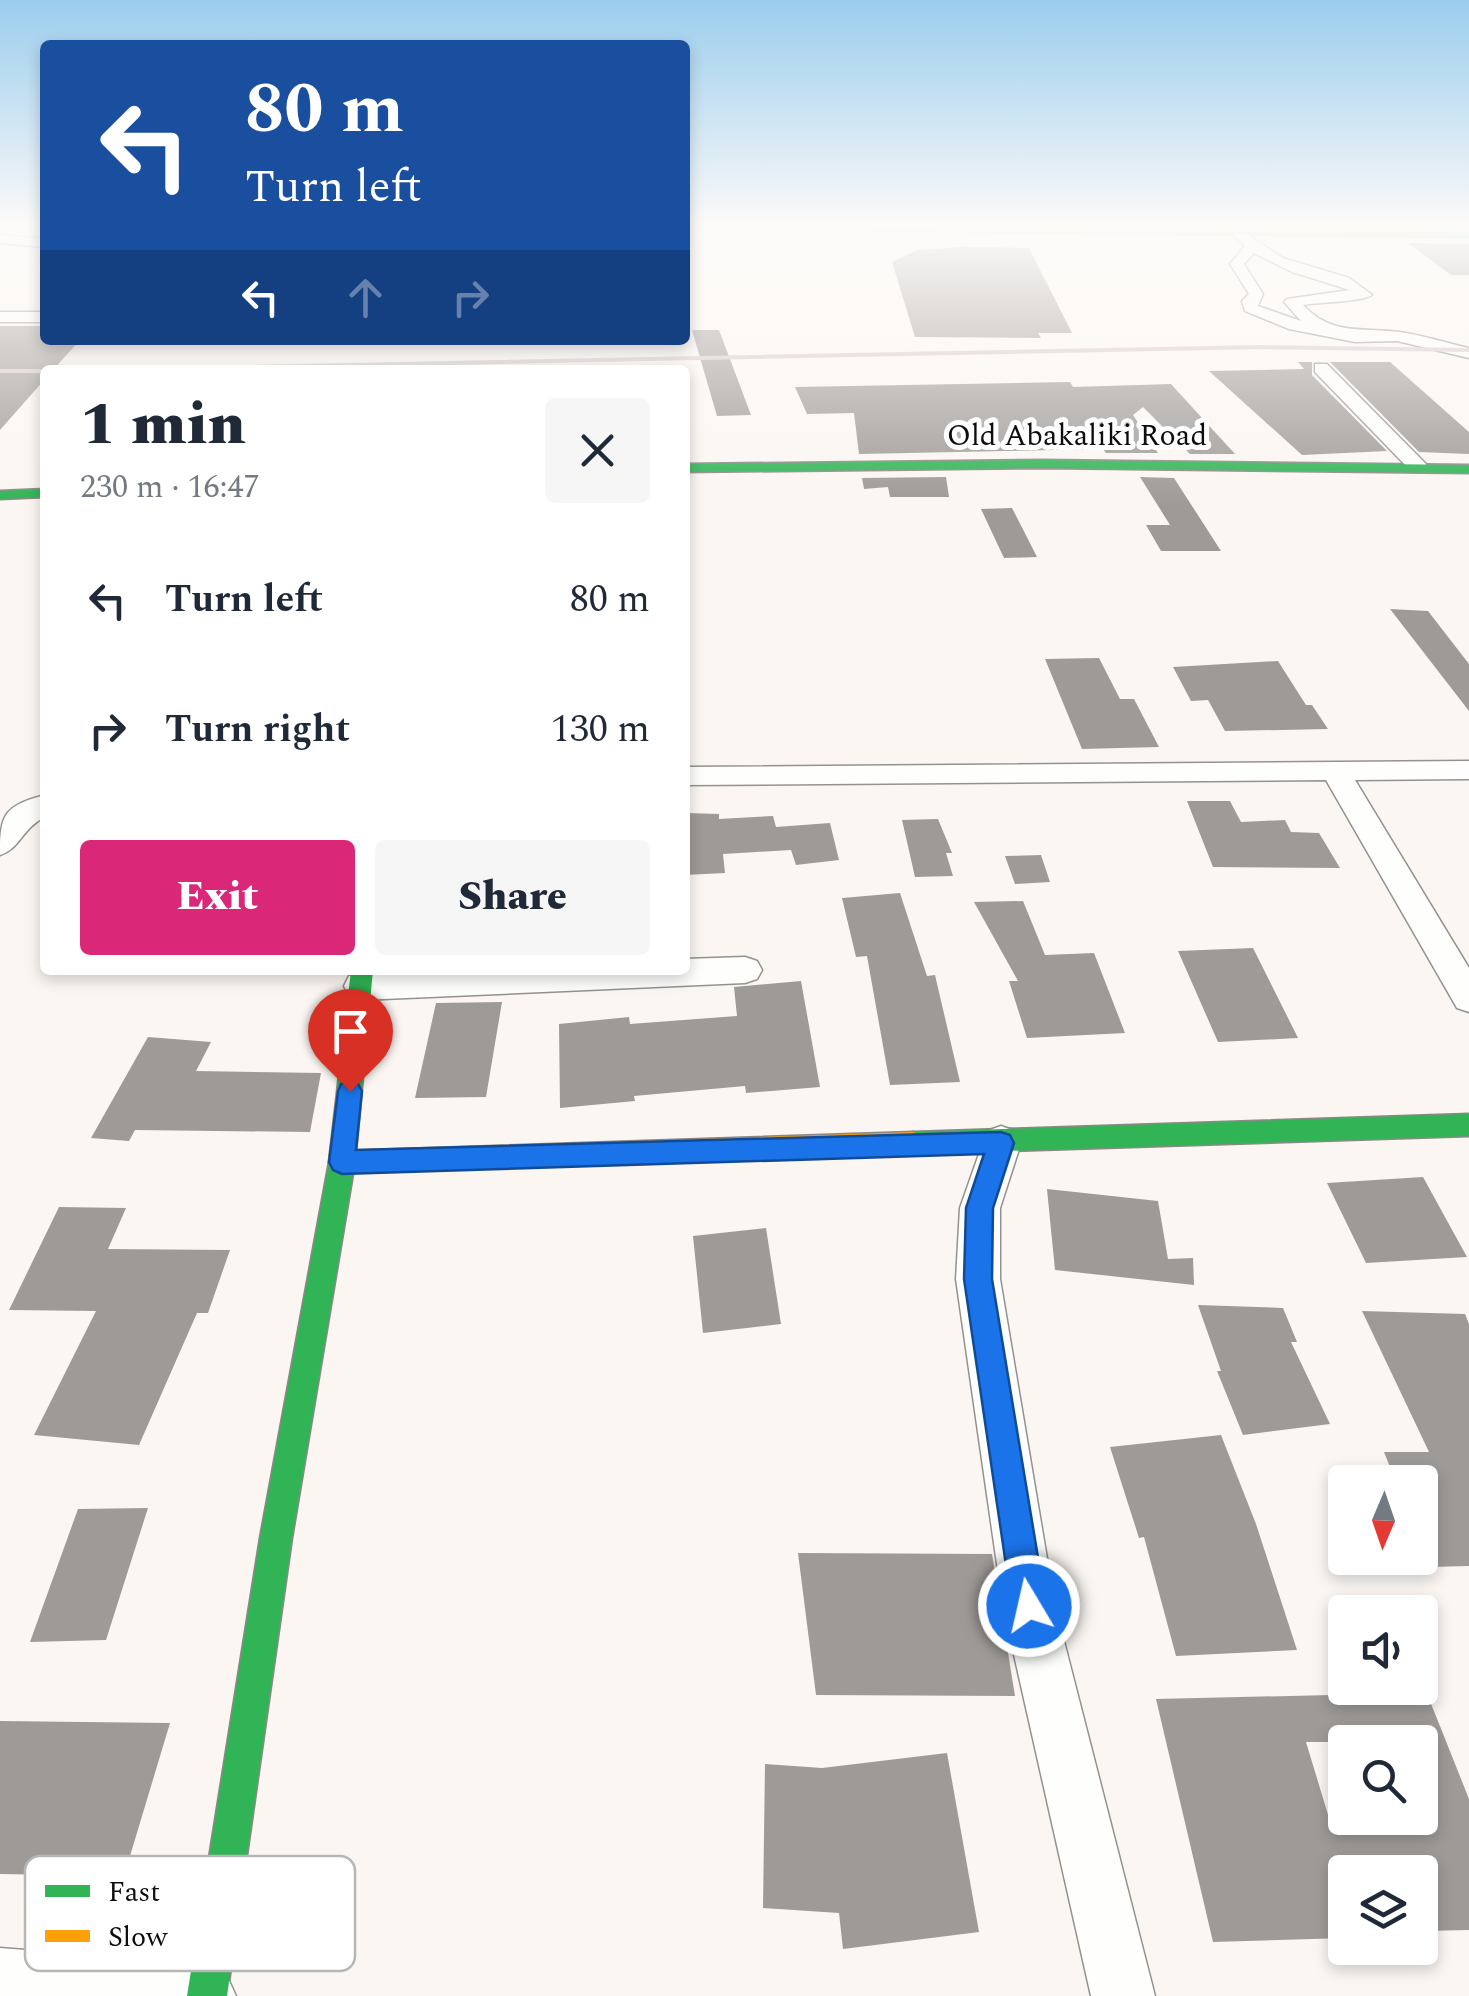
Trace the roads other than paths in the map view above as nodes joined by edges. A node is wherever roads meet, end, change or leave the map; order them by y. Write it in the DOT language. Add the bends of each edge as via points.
graph roads {
  1 [pos="1277,319"];
  2 [pos="1308,319"];
  3 [pos="1327,330"];
  4 [pos="1469,353"];
  5 [pos="1321,368"];
  6 [pos="690,468"];
  7 [pos="1418,468"];
  8 [pos="1469,469"];
  9 [pos="40,493"];
  10 [pos="0,495"];
  11 [pos="1469,770"];
  12 [pos="1335,771"];
  13 [pos="690,776"];
  14 [pos="40,807"];
  15 [pos="0,844"];
  16 [pos="745,970"];
  17 [pos="690,971"];
  18 [pos="506,975"];
  19 [pos="362,978"];
  20 [pos="1469,998"];
  21 [pos="1469,1125"];
  22 [pos="1001,1143"];
  23 [pos="342,1162"];
  24 [pos="227,1856"];
  25 [pos="209,1971"];
  26 [pos="0,1979"];
  27 [pos="205,1996"];
  28 [pos="1122,1996"];
  1 -- 3 [label="street"];
  2 -- 3 [label="street"];
  3 -- 4 [label="street" via="1396,336"];
  5 -- 7 [label="street"];
  6 -- 7 [label="main road, Old Abakaliki Road"];
  7 -- 8 [label="main road, Old Abakaliki Road"];
  9 -- 10 [label="main road"];
  11 -- 12 [label="street"];
  12 -- 13 [label="street"];
  12 -- 20 [label="street"];
  14 -- 15 [label="street" via="19,817"];
  16 -- 17 [label="street"];
  18 -- 19 [label="street"];
  19 -- 23 [label="main road"];
  21 -- 22 [label="main road"];
  22 -- 23 [label="main road"];
  22 -- 28 [label="street" via="980,1208 978,1279 1029,1606"];
  23 -- 24 [label="main road"];
  25 -- 27 [label="main road"];
  26 -- 27 [label="street"];
}
